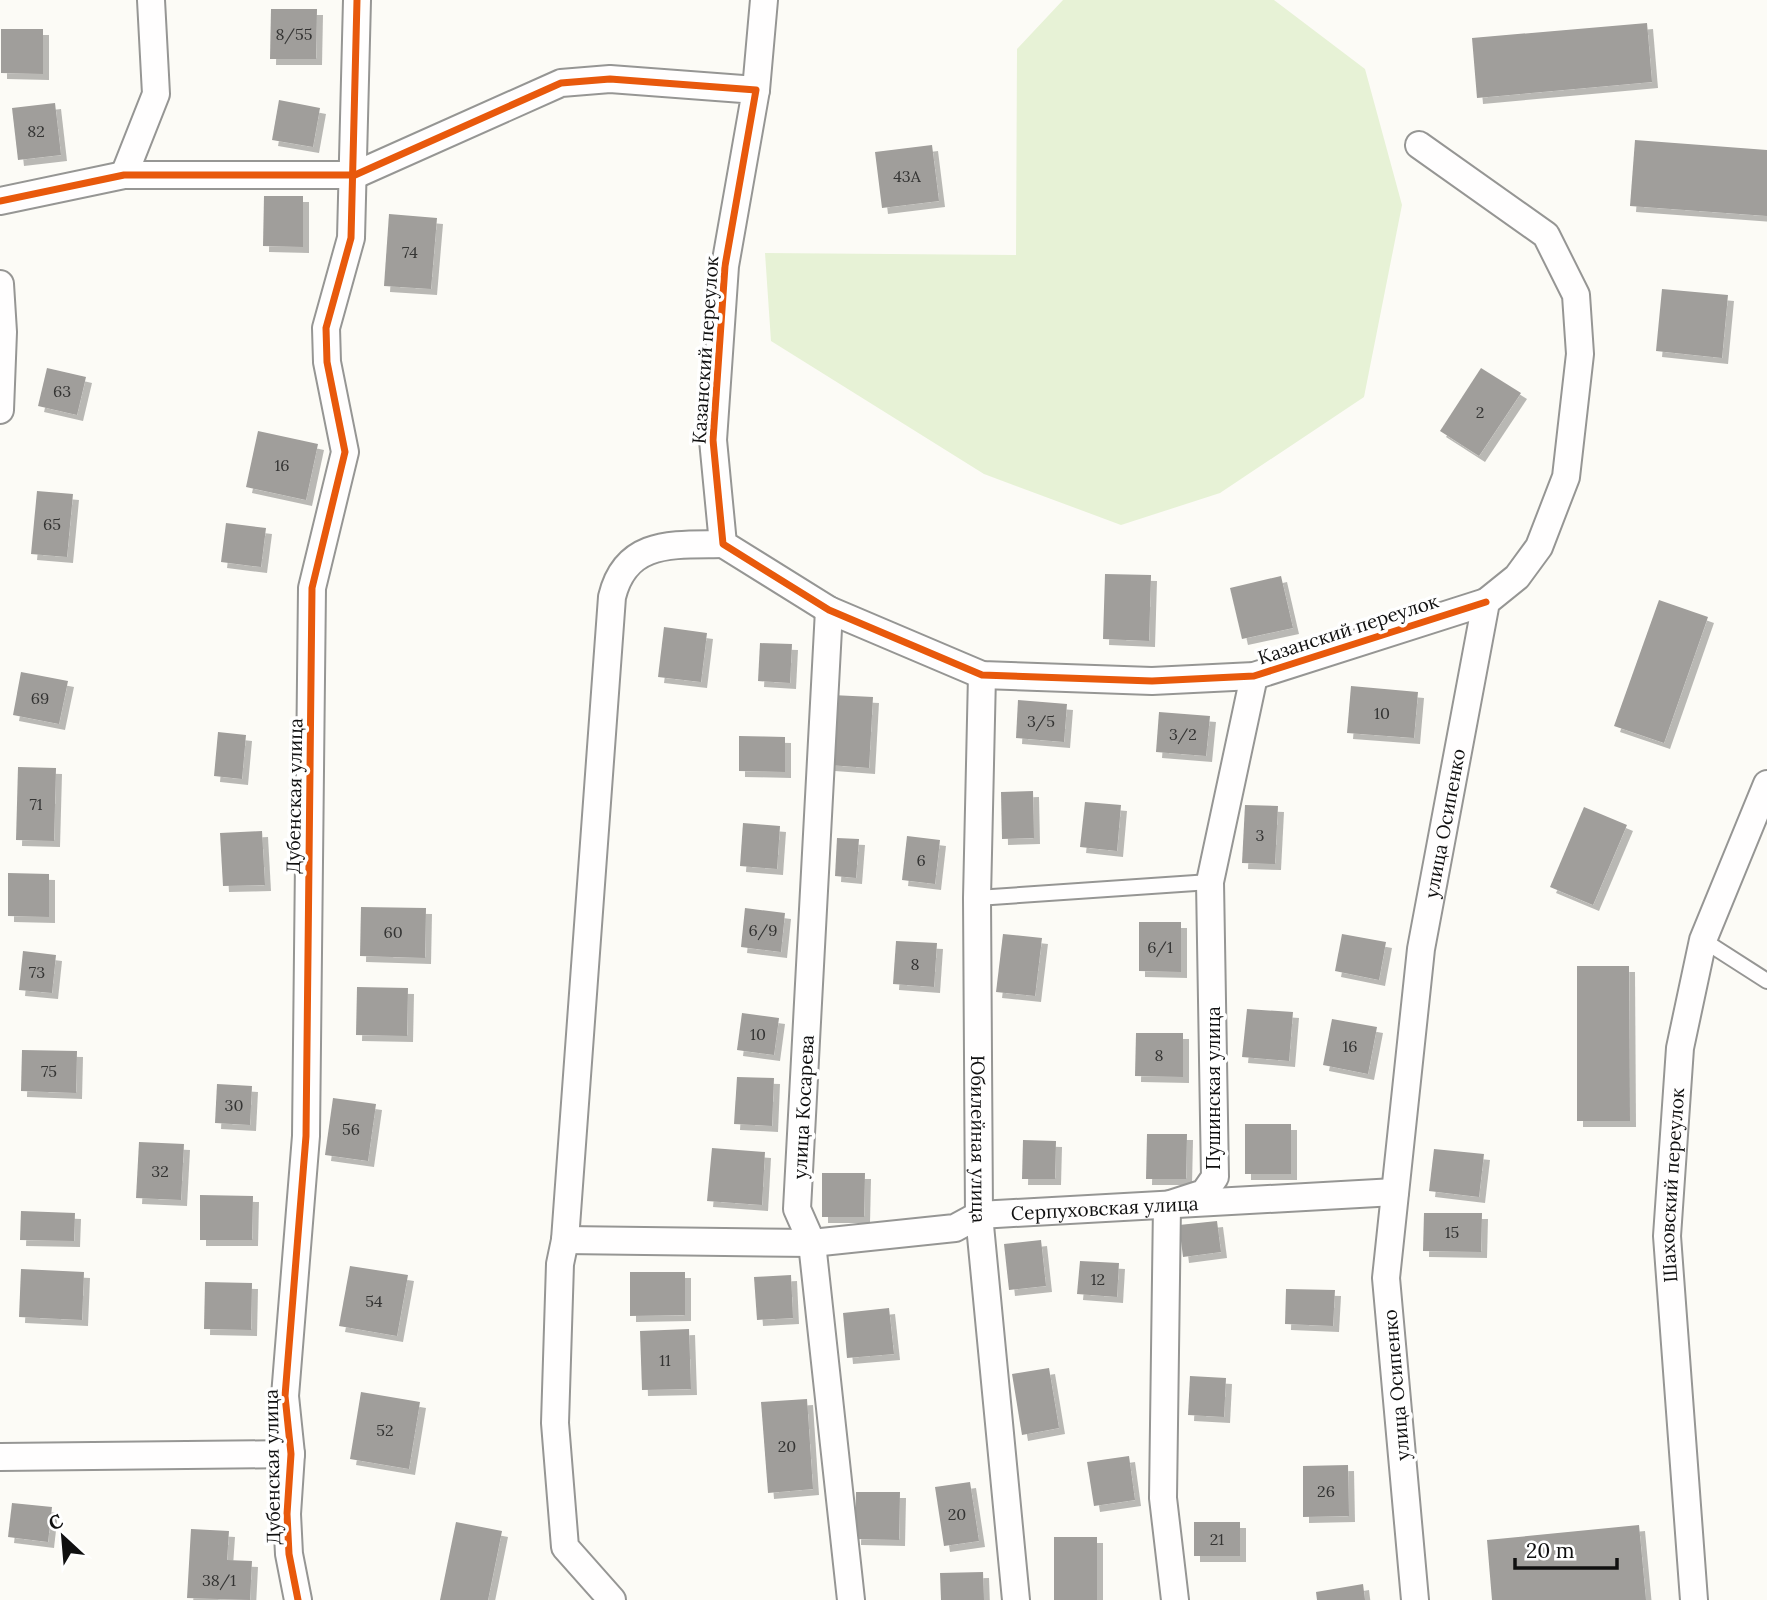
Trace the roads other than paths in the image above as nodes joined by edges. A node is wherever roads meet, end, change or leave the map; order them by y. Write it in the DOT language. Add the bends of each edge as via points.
graph roads {
  1 [pos="151,0"];
  2 [pos="357,0"];
  3 [pos="764,0"];
  4 [pos="756,90"];
  5 [pos="1419,145"];
  6 [pos="124,175"];
  7 [pos="355,176"];
  8 [pos="0,201"];
  9 [pos="0,284"];
  10 [pos="0,410"];
  11 [pos="723,544"];
  12 [pos="1486,602"];
  13 [pos="830,610"];
  14 [pos="982,675"];
  15 [pos="1254,676"];
  16 [pos="1767,783"];
  17 [pos="1210,882"];
  18 [pos="977,898"];
  19 [pos="1703,940"];
  20 [pos="1767,981"];
  21 [pos="1395,1192"];
  22 [pos="1167,1205"];
  23 [pos="979,1215"];
  24 [pos="565,1240"];
  25 [pos="813,1242"];
  26 [pos="291,1454"];
  27 [pos="0,1457"];
  28 [pos="298,1600"];
  29 [pos="612,1600"];
  30 [pos="851,1600"];
  31 [pos="1016,1600"];
  32 [pos="1175,1600"];
  33 [pos="1415,1600"];
  34 [pos="1694,1600"];
  1 -- 6 [label="street" via="156,94"];
  2 -- 7 [label="street, Дубенская улица"];
  3 -- 4 [label="street"];
  4 -- 7 [label="street" via="610,79 561,83"];
  4 -- 11 [label="street, Казанский переулок" via="725,266 713,440"];
  5 -- 12 [label="street" via="1546,235 1576,295 1580,354 1566,477 1539,547 1517,577"];
  6 -- 7 [label="street"];
  6 -- 8 [label="street"];
  7 -- 26 [label="street, Дубенская улица" via="351,239 326,328 327,362 345,452 312,588 306,1136 285,1396"];
  9 -- 10 [label="street"];
  11 -- 13 [label="street, Казанский переулок"];
  11 -- 24 [label="street" via="664,545 645,552 627,565 612,597"];
  12 -- 15 [label="street, Казанский переулок"];
  12 -- 21 [label="street, улица Осипенко" via="1421,949"];
  13 -- 14 [label="street, Казанский переулок"];
  13 -- 25 [label="street, улица Косарева" via="797,1209"];
  14 -- 15 [label="street, Казанский переулок" via="1152,681"];
  14 -- 18 [label="street, Юбилейная улица"];
  15 -- 17 [label="street, Пушинская улица"];
  16 -- 19 [label="street, Шаховский переулок"];
  17 -- 18 [label="lane"];
  17 -- 22 [label="street, Пушинская улица" via="1215,1177 1204,1193"];
  18 -- 23 [label="street, Юбилейная улица"];
  19 -- 20 [label="lane"];
  19 -- 34 [label="street, Шаховский переулок" via="1680,1048 1667,1236"];
  21 -- 22 [label="street, Серпуховская улица"];
  21 -- 33 [label="street, улица Осипенко" via="1386,1278"];
  22 -- 23 [label="street, Серпуховская улица"];
  22 -- 32 [label="street" via="1163,1498"];
  23 -- 25 [label="street, Серпуховская улица" via="955,1228"];
  23 -- 31 [label="street, Юбилейная улица"];
  24 -- 25 [label="street, Серпуховская улица"];
  24 -- 29 [label="street" via="560,1264 555,1423 565,1547"];
  25 -- 30 [label="street, улица Косарева"];
  26 -- 27 [label="street"];
  26 -- 28 [label="street, Дубенская улица" via="287,1514"];
}
